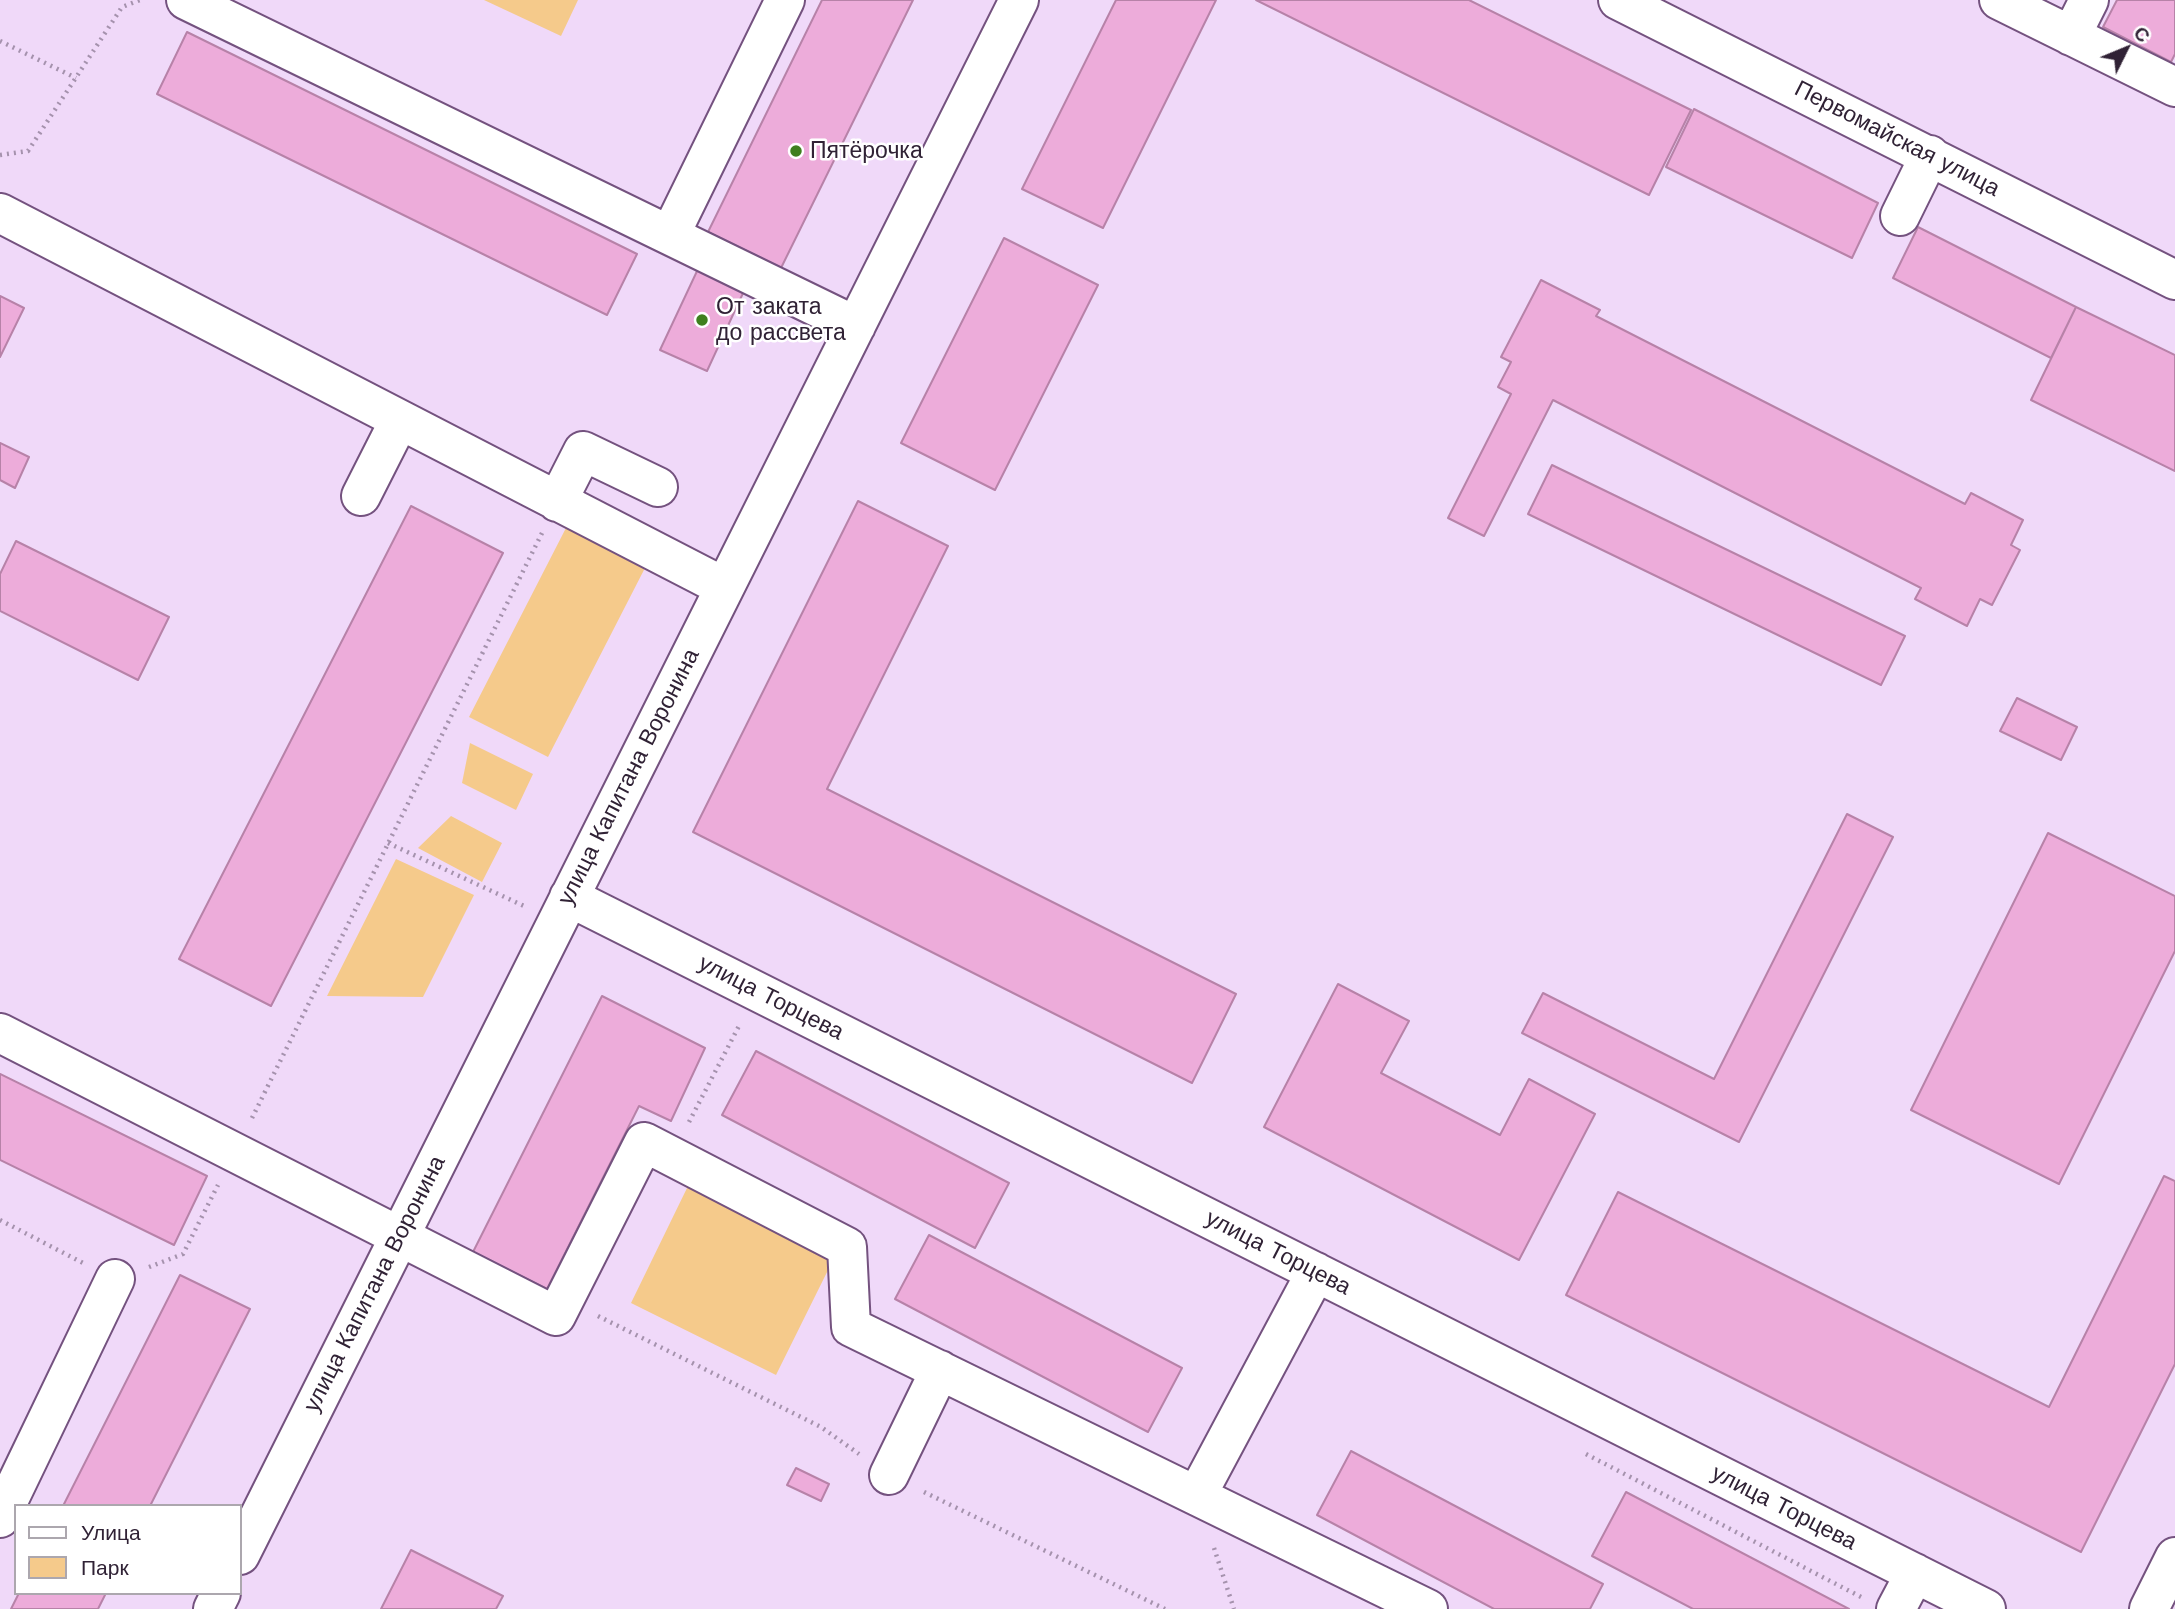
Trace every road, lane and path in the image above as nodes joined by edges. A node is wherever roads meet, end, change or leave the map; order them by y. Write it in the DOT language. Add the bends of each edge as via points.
graph roads {
  1 [pos="140,0"];
  2 [pos="186,0"];
  3 [pos="785,0"];
  4 [pos="1019,0"];
  5 [pos="1618,0"];
  6 [pos="1999,0"];
  7 [pos="2089,0"];
  8 [pos="2071,36"];
  9 [pos="0,41"];
  10 [pos="76,78"];
  11 [pos="2175,87"];
  12 [pos="0,155"];
  13 [pos="1930,155"];
  14 [pos="0,213"];
  15 [pos="1900,216"];
  16 [pos="670,235"];
  17 [pos="2175,280"];
  18 [pos="856,326"];
  19 [pos="399,421"];
  20 [pos="658,486"];
  21 [pos="361,495"];
  22 [pos="557,502"];
  23 [pos="724,587"];
  24 [pos="569,897"];
  25 [pos="744,1017"];
  26 [pos="0,1033"];
  27 [pos="234,1152"];
  28 [pos="671,1156"];
  29 [pos="0,1220"];
  30 [pos="399,1236"];
  31 [pos="1316,1272"];
  32 [pos="116,1279"];
  33 [pos="940,1370"];
  34 [pos="889,1475"];
  35 [pos="1196,1494"];
  36 [pos="0,1518"];
  37 [pos="242,1551"];
  38 [pos="2175,1557"];
  39 [pos="1915,1573"];
  40 [pos="1234,1609"];
  41 [pos="1428,1609"];
  42 [pos="1896,1609"];
  43 [pos="1986,1609"];
  44 [pos="2149,1609"];
  1 -- 10 [label="path" via="122,7"];
  2 -- 16 [label="street"];
  3 -- 16 [label="street"];
  4 -- 18 [label="street, улица Капитана Воронина"];
  5 -- 13 [label="street, Первомайская улица"];
  6 -- 8 [label="street"];
  7 -- 8 [label="street"];
  8 -- 11 [label="street"];
  9 -- 10 [label="path"];
  10 -- 12 [label="path" via="28,151"];
  13 -- 15 [label="street"];
  13 -- 17 [label="street, Первомайская улица"];
  14 -- 19 [label="street"];
  16 -- 18 [label="street"];
  18 -- 23 [label="street, улица Капитана Воронина"];
  19 -- 21 [label="street"];
  19 -- 22 [label="street"];
  20 -- 22 [label="street" via="583,451"];
  22 -- 23 [label="street"];
  22 -- 27 [label="path"];
  23 -- 24 [label="street, улица Капитана Воронина"];
  24 -- 30 [label="street, улица Капитана Воронина"];
  24 -- 31 [label="street, улица Торцева"];
  25 -- 28 [label="path"];
  26 -- 27 [label="street"];
  27 -- 30 [label="street"];
  27 -- 32 [label="path" via="183,1254"];
  28 -- 30 [label="street" via="643,1142 556,1316"];
  28 -- 33 [label="street" via="847,1247 851,1327"];
  29 -- 32 [label="path"];
  30 -- 37 [label="street, улица Капитана Воронина"];
  31 -- 35 [label="street"];
  31 -- 39 [label="street, улица Торцева"];
  32 -- 36 [label="street"];
  33 -- 34 [label="street"];
  33 -- 35 [label="street"];
  35 -- 40 [label="path"];
  35 -- 41 [label="street"];
  38 -- 44 [label="street"];
  39 -- 42 [label="street"];
  39 -- 43 [label="street, улица Торцева"];
}
